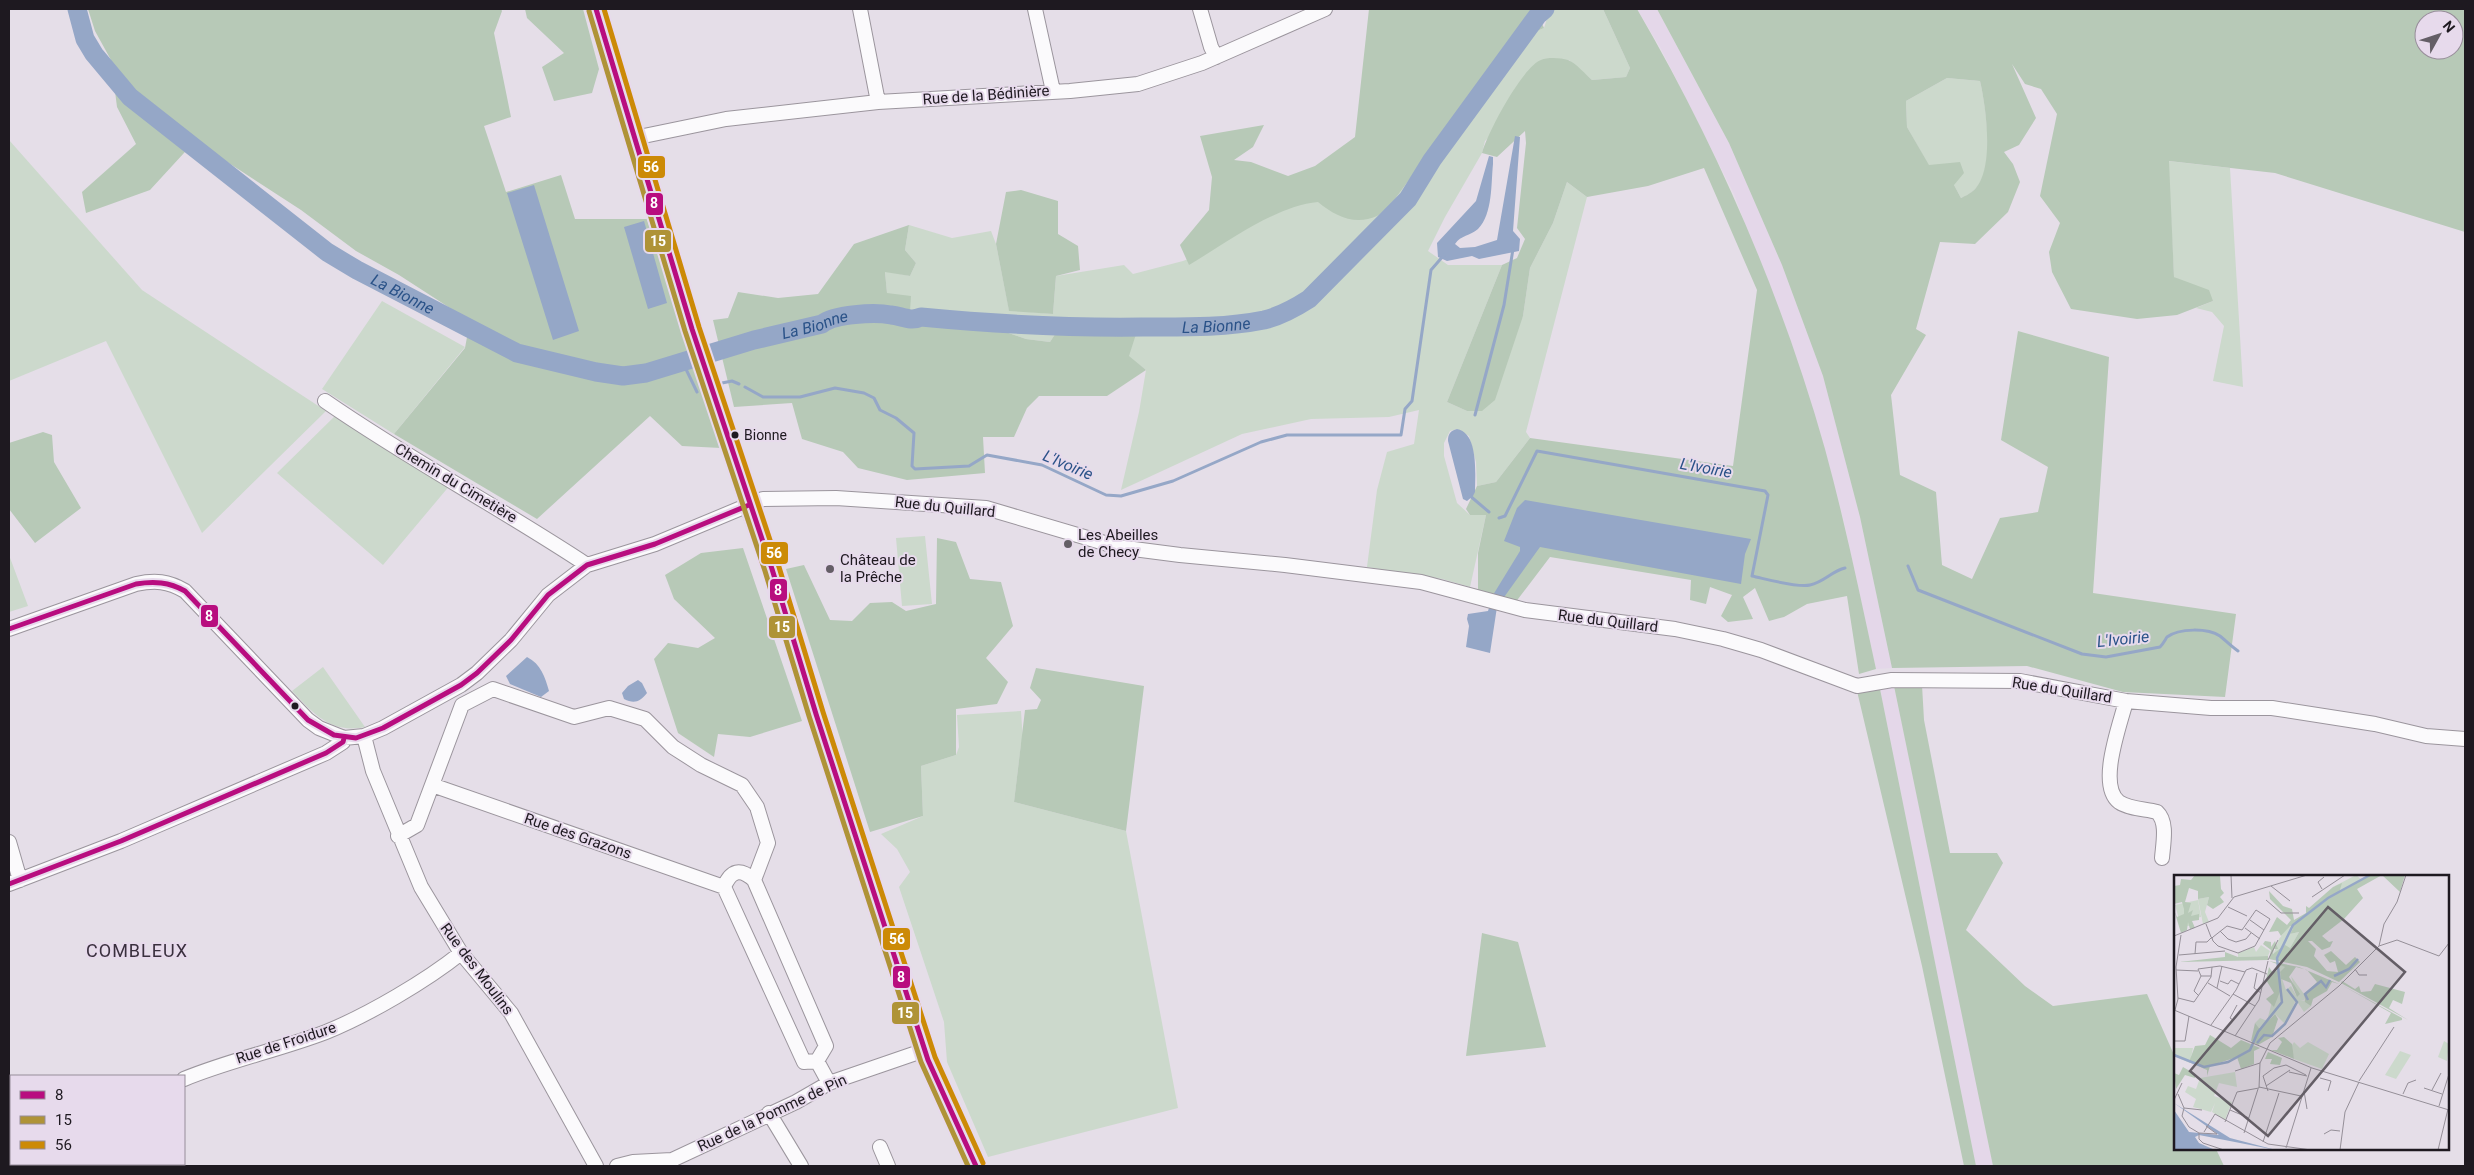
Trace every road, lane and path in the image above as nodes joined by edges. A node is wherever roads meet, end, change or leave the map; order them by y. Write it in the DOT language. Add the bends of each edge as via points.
graph roads {
  1 [pos="596,9"];
  2 [pos="860,9"];
  3 [pos="1035,9"];
  4 [pos="1200,9"];
  5 [pos="1325,9"];
  6 [pos="1216,57"];
  7 [pos="1053,91"];
  8 [pos="878,102"];
  9 [pos="634,138"];
  10 [pos="325,401"];
  11 [pos="749,506"];
  12 [pos="587,565"];
  13 [pos="9,628"];
  14 [pos="2126,701"];
  15 [pos="364,736"];
  16 [pos="344,738"];
  17 [pos="2465,739"];
  18 [pos="432,785"];
  19 [pos="398,836"];
  20 [pos="9,842"];
  21 [pos="2162,858"];
  22 [pos="754,880"];
  23 [pos="14,882"];
  24 [pos="724,887"];
  25 [pos="461,953"];
  26 [pos="925,1050"];
  27 [pos="818,1061"];
  28 [pos="185,1079"];
  29 [pos="829,1083"];
  30 [pos="769,1113"];
  31 [pos="880,1147"];
  32 [pos="671,1163"];
  33 [pos="596,1166"];
  34 [pos="618,1166"];
  35 [pos="801,1166"];
  36 [pos="888,1166"];
  37 [pos="976,1166"];
  1 -- 9 [label="main road"];
  2 -- 8 [label="street"];
  3 -- 7 [label="street"];
  4 -- 6 [label="street"];
  5 -- 6 [label="street, Rue de la Bédinière"];
  6 -- 7 [label="street, Rue de la Bédinière" via="1138,84"];
  7 -- 8 [label="street, Rue de la Bédinière"];
  8 -- 9 [label="street, Rue de la Bédinière" via="726,119"];
  9 -- 11 [label="main road" via="694,335 746,488"];
  10 -- 12 [label="street, Chemin du Cimetière" via="420,464 528,526"];
  11 -- 12 [label="street, Rue du Quillard" via="655,544"];
  11 -- 14 [label="street, Rue du Quillard" via="764,499 836,498 986,508 1118,547 1422,582 1525,610 1723,639 1857,686 1892,680 2020,681"];
  11 -- 26 [label="main road"];
  12 -- 15 [label="street" via="548,595 511,640 477,673"];
  13 -- 16 [label="street" via="136,584 168,582 192,597 308,720"];
  14 -- 17 [label="street, Rue du Quillard" via="2210,708 2272,708 2375,724 2426,736"];
  14 -- 21 [label="street" via="2109,772 2110,788 2118,801 2125,805 2161,815 2164,822"];
  15 -- 16 [label="street"];
  15 -- 19 [label="street, Rue des Moulins" via="373,771"];
  16 -- 23 [label="street" via="326,753 121,842"];
  18 -- 19 [label="street" via="417,825"];
  18 -- 22 [label="street" via="462,705 493,689 574,717 609,708 645,719 672,746 746,788 757,807 768,843"];
  18 -- 24 [label="street, Rue des Grazons"];
  19 -- 25 [label="street, Rue des Moulins" via="421,888"];
  20 -- 23 [label="street"];
  22 -- 24 [label="street" via="739,872 728,879"];
  22 -- 27 [label="street" via="826,1046"];
  24 -- 27 [label="street" via="804,1062"];
  25 -- 28 [label="street, Rue de Froidure" via="437,972 325,1032 217,1065"];
  25 -- 33 [label="street, Rue des Moulins" via="512,1013"];
  26 -- 29 [label="street, Rue de la Pomme de Pin"];
  26 -- 37 [label="main road"];
  27 -- 29 [label="street"];
  29 -- 30 [label="street, Rue de la Pomme de Pin"];
  30 -- 32 [label="street, Rue de la Pomme de Pin"];
  30 -- 35 [label="street"];
  31 -- 36 [label="street"];
  32 -- 34 [label="street, Rue de la Pomme de Pin" via="633,1162"];
}
